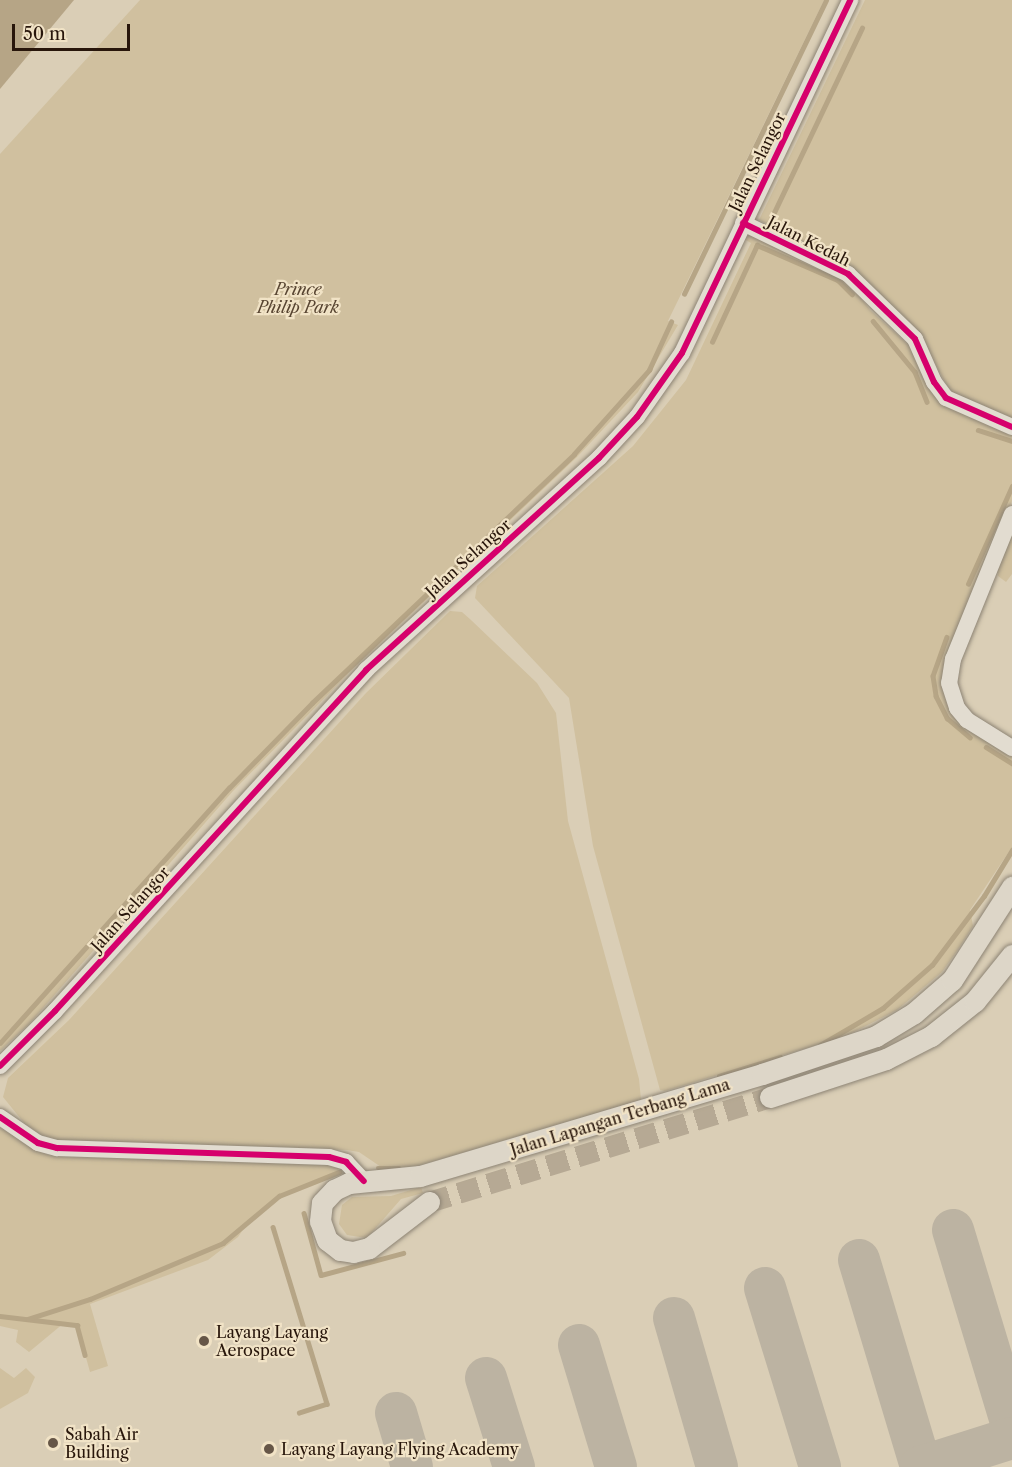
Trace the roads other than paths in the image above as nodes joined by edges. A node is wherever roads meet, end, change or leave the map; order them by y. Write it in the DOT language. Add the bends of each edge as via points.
graph roads {
  1 [pos="850,0"];
  2 [pos="743,223"];
  3 [pos="1012,427"];
  4 [pos="1012,514"];
  5 [pos="1012,748"];
  6 [pos="1012,887"];
  7 [pos="1012,955"];
  8 [pos="1004,974"];
  9 [pos="0,1066"];
  10 [pos="770,1097"];
  11 [pos="0,1117"];
  12 [pos="364,1181"];
  13 [pos="429,1202"];
  1 -- 2 [label="street, Jalan Selangor"];
  2 -- 3 [label="street, Jalan Kedah" via="848,274 915,339 934,382 946,398"];
  2 -- 9 [label="street, Jalan Selangor" via="682,353 637,417 599,458 366,670 55,1011"];
  4 -- 5 [label="street" via="953,659 949,683 957,708 967,720"];
  6 -- 12 [label="main road, Jalan Lapangan Terbang Lama" via="952,980 915,1013 876,1036 420,1176"];
  7 -- 8 [label="main road"];
  8 -- 10 [label="main road" via="931,1036 886,1059"];
  11 -- 12 [label="street" via="38,1143 57,1148 329,1157 346,1162"];
  12 -- 13 [label="main road, Jalan Lapangan Terbang Lama" via="334,1190 322,1203 323,1231 327,1240 340,1250 369,1248"];
}
